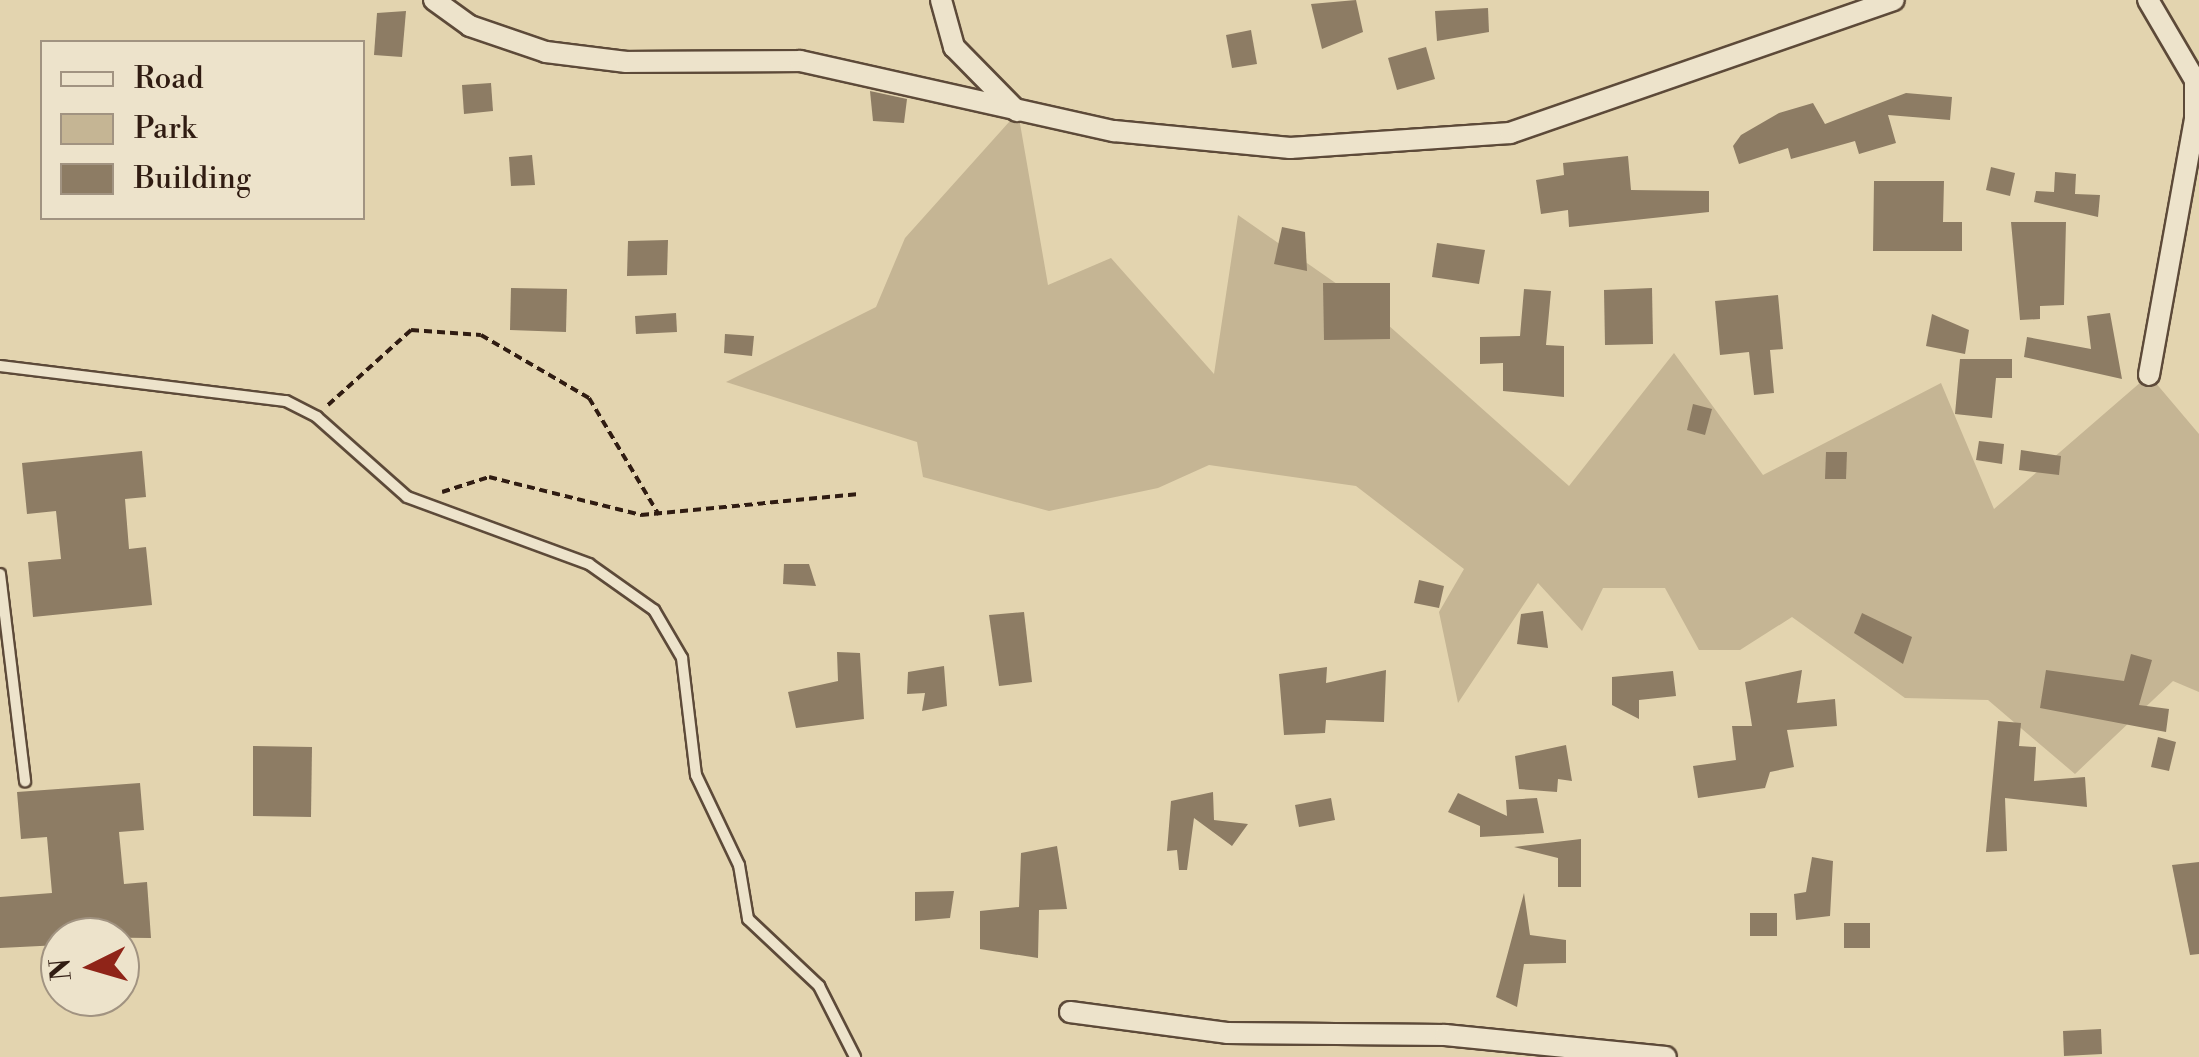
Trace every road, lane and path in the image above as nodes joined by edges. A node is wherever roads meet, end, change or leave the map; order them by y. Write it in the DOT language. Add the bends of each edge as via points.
graph roads {
  1 [pos="434,0"];
  2 [pos="942,0"];
  3 [pos="1894,0"];
  4 [pos="2148,0"];
  5 [pos="1854,6"];
  6 [pos="1018,112"];
  7 [pos="0,366"];
  8 [pos="2149,375"];
  9 [pos="317,416"];
  10 [pos="859,494"];
  11 [pos="419,502"];
  12 [pos="659,515"];
  13 [pos="0,574"];
  14 [pos="25,780"];
  15 [pos="1070,1012"];
  16 [pos="855,1057"];
  17 [pos="1666,1057"];
  1 -- 6 [label="street" via="470,26 546,52 626,62 800,61"];
  2 -- 6 [label="street" via="954,47"];
  3 -- 5 [label="street"];
  4 -- 8 [label="street" via="2195,80 2196,119"];
  5 -- 6 [label="street" via="1510,133 1290,148"];
  7 -- 9 [label="lane" via="210,388"];
  9 -- 11 [label="lane"];
  9 -- 12 [label="path" via="411,330 482,335 589,398"];
  10 -- 12 [label="path"];
  11 -- 12 [label="path" via="489,477"];
  11 -- 16 [label="lane" via="589,564 654,610 682,658 696,775 739,864 748,919 819,986"];
  13 -- 14 [label="lane"];
  15 -- 17 [label="street" via="1227,1033 1445,1035"];
}
